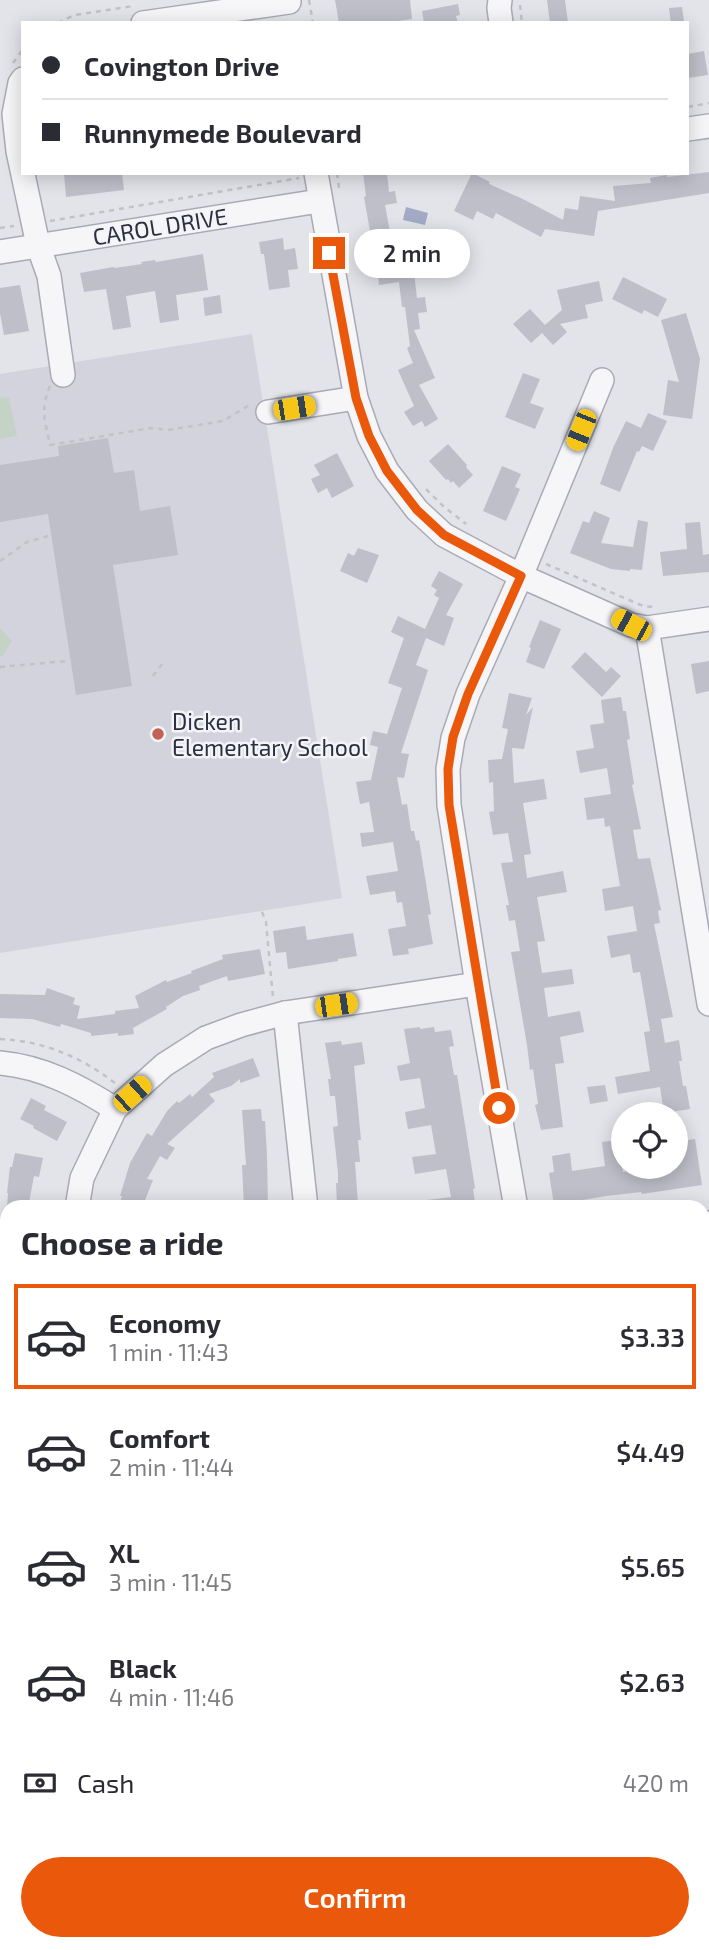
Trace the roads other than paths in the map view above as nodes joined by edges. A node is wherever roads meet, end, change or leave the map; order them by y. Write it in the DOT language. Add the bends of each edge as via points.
graph roads {
  1 [pos="500,0"];
  2 [pos="295,6"];
  3 [pos="142,14"];
  4 [pos="501,21"];
  5 [pos="21,82"];
  6 [pos="709,126"];
  7 [pos="689,129"];
  8 [pos="21,165"];
  9 [pos="23,175"];
  10 [pos="323,175"];
  11 [pos="319,201"];
  12 [pos="38,245"];
  13 [pos="0,252"];
  14 [pos="57,379"];
  15 [pos="602,380"];
  16 [pos="356,398"];
  17 [pos="264,406"];
  18 [pos="525,566"];
  19 [pos="650,617"];
  20 [pos="709,619"];
  21 [pos="477,984"];
  22 [pos="709,1004"];
  23 [pos="280,1014"];
  24 [pos="0,1063"];
  25 [pos="116,1109"];
  26 [pos="78,1200"];
  27 [pos="305,1200"];
  28 [pos="515,1200"];
  1 -- 4 [label="street"];
  2 -- 3 [label="street"];
  5 -- 8 [label="street" via="14,114"];
  6 -- 7 [label="street"];
  9 -- 12 [label="street"];
  10 -- 11 [label="street"];
  11 -- 12 [label="street, CAROL DRIVE"];
  11 -- 16 [label="street"];
  12 -- 13 [label="street, CAROL DRIVE"];
  12 -- 14 [label="street" via="49,276"];
  15 -- 18 [label="street"];
  16 -- 17 [label="street"];
  16 -- 18 [label="street" via="387,471 417,510 444,535"];
  18 -- 19 [label="street" via="631,625"];
  18 -- 21 [label="street" via="468,694 448,769 449,805"];
  19 -- 20 [label="street"];
  19 -- 22 [label="street"];
  21 -- 23 [label="street"];
  21 -- 28 [label="street"];
  23 -- 25 [label="street" via="206,1038 164,1065"];
  23 -- 27 [label="street"];
  24 -- 25 [label="street" via="44,1071"];
  25 -- 26 [label="street" via="82,1178"];
}
